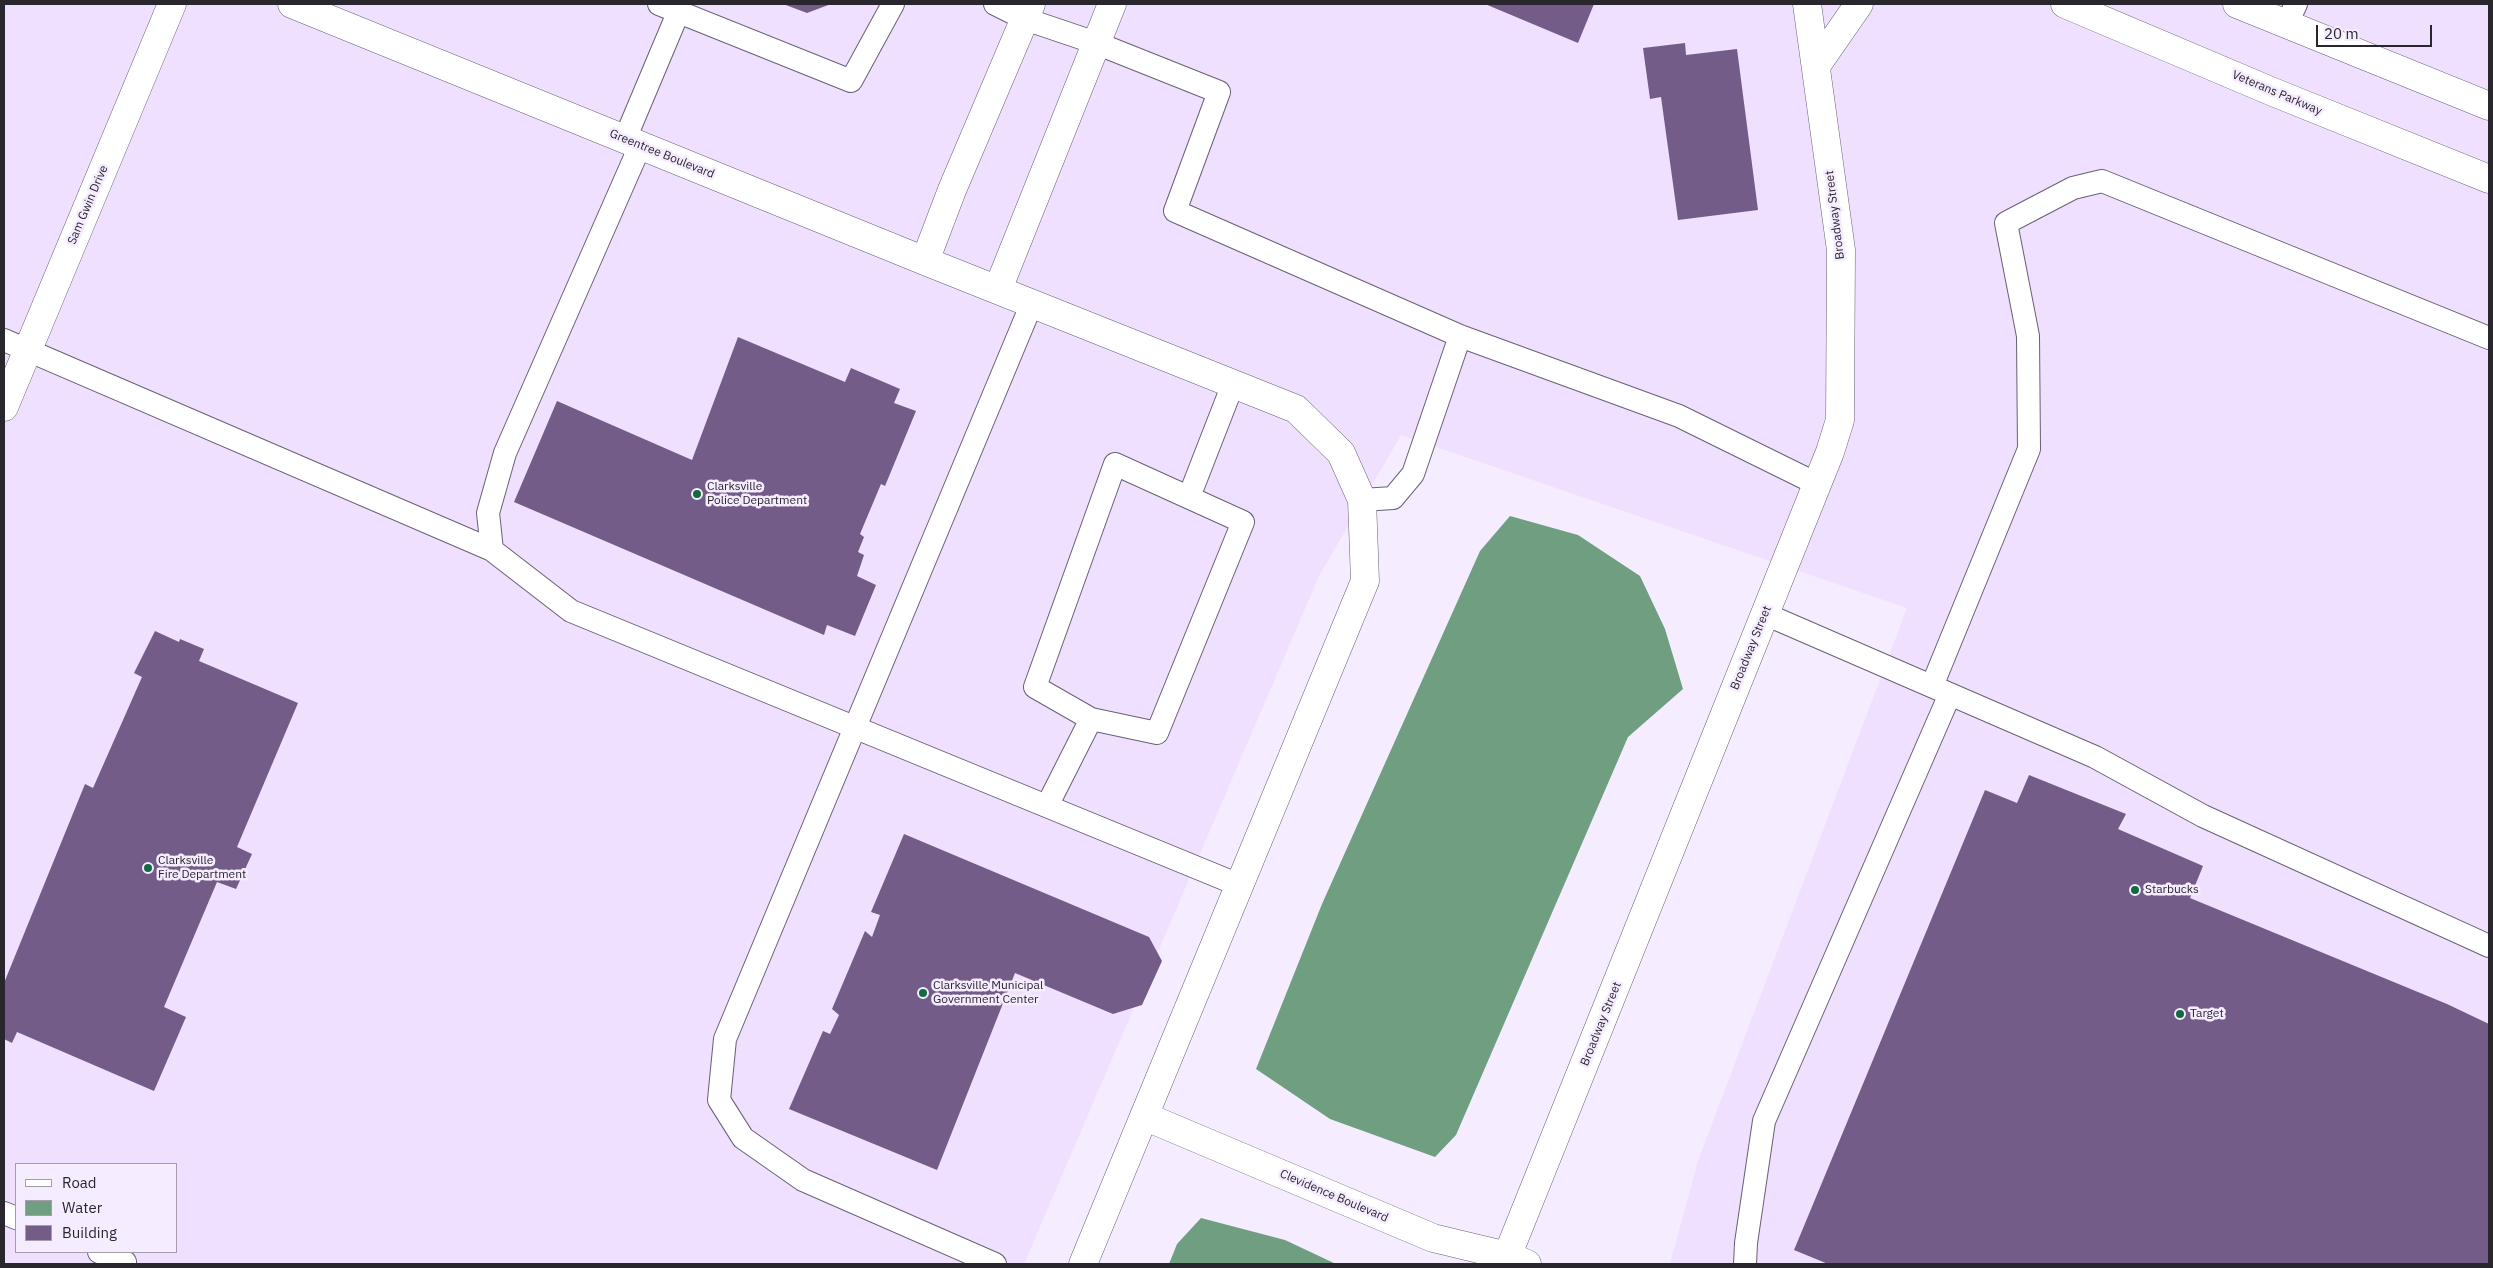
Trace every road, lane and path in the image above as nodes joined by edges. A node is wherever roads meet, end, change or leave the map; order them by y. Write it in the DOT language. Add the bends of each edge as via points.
graph roads {
  1 [pos="172,4"];
  2 [pos="292,4"];
  3 [pos="893,4"];
  4 [pos="995,4"];
  5 [pos="1112,4"];
  6 [pos="1807,4"];
  7 [pos="1859,4"];
  8 [pos="2065,4"];
  9 [pos="2237,4"];
  10 [pos="668,8"];
  11 [pos="1028,11"];
  12 [pos="2292,13"];
  13 [pos="1096,43"];
  14 [pos="1816,66"];
  15 [pos="2489,106"];
  16 [pos="633,143"];
  17 [pos="2489,179"];
  18 [pos="925,261"];
  19 [pos="998,290"];
  20 [pos="1032,303"];
  21 [pos="1460,336"];
  22 [pos="2489,338"];
  23 [pos="15,346"];
  24 [pos="1233,384"];
  25 [pos="4,407"];
  26 [pos="1817,484"];
  27 [pos="1189,497"];
  28 [pos="1362,500"];
  29 [pos="492,550"];
  30 [pos="1765,614"];
  31 [pos="1941,690"];
  32 [pos="1091,719"];
  33 [pos="854,728"];
  34 [pos="1047,806"];
  35 [pos="1239,885"];
  36 [pos="2489,946"];
  37 [pos="1144,1116"];
  38 [pos="102,1253"];
  39 [pos="1513,1262"];
  40 [pos="124,1264"];
  41 [pos="995,1264"];
  42 [pos="1083,1264"];
  43 [pos="1745,1264"];
  1 -- 23 [label="street, Sam Gwin Drive"];
  2 -- 16 [label="street, Greentree Boulevard"];
  3 -- 10 [label="lane" via="852,81"];
  4 -- 11 [label="lane"];
  5 -- 13 [label="street"];
  6 -- 14 [label="street, Broadway Street"];
  7 -- 14 [label="street"];
  8 -- 17 [label="street, Veterans Parkway"];
  9 -- 12 [label="street"];
  10 -- 16 [label="lane"];
  11 -- 13 [label="lane"];
  11 -- 18 [label="street"];
  12 -- 15 [label="street"];
  13 -- 19 [label="street"];
  13 -- 21 [label="lane" via="1219,92 1175,211"];
  14 -- 26 [label="street, Broadway Street" via="1841,250 1840,420"];
  16 -- 18 [label="street, Greentree Boulevard"];
  16 -- 29 [label="lane" via="505,452 488,513"];
  18 -- 19 [label="street, Greentree Boulevard"];
  19 -- 20 [label="street, Greentree Boulevard"];
  20 -- 24 [label="street, Greentree Boulevard"];
  20 -- 33 [label="lane"];
  21 -- 26 [label="lane" via="1680,416"];
  21 -- 28 [label="lane" via="1413,474 1393,498"];
  22 -- 31 [label="lane" via="2102,181 2073,188 2006,223 2028,336 2029,450"];
  23 -- 25 [label="street, Sam Gwin Drive"];
  23 -- 29 [label="lane"];
  24 -- 27 [label="lane"];
  24 -- 28 [label="street, Greentree Boulevard" via="1296,409 1341,453"];
  26 -- 30 [label="street, Broadway Street"];
  27 -- 32 [label="lane" via="1243,522 1157,733"];
  27 -- 32 [label="lane" via="1115,464 1035,687"];
  28 -- 35 [label="street" via="1365,580"];
  29 -- 33 [label="lane" via="571,611"];
  30 -- 31 [label="lane"];
  30 -- 39 [label="street, Broadway Street"];
  31 -- 36 [label="lane" via="2095,757 2203,816"];
  31 -- 43 [label="lane" via="1764,1121"];
  32 -- 34 [label="lane"];
  33 -- 34 [label="lane"];
  33 -- 41 [label="lane" via="725,1039 719,1100 742,1138 803,1180"];
  34 -- 35 [label="lane"];
  35 -- 37 [label="street"];
  37 -- 39 [label="street, Clevidence Boulevard" via="1433,1238"];
  37 -- 42 [label="street"];
  38 -- 40 [label="lane"];
}
